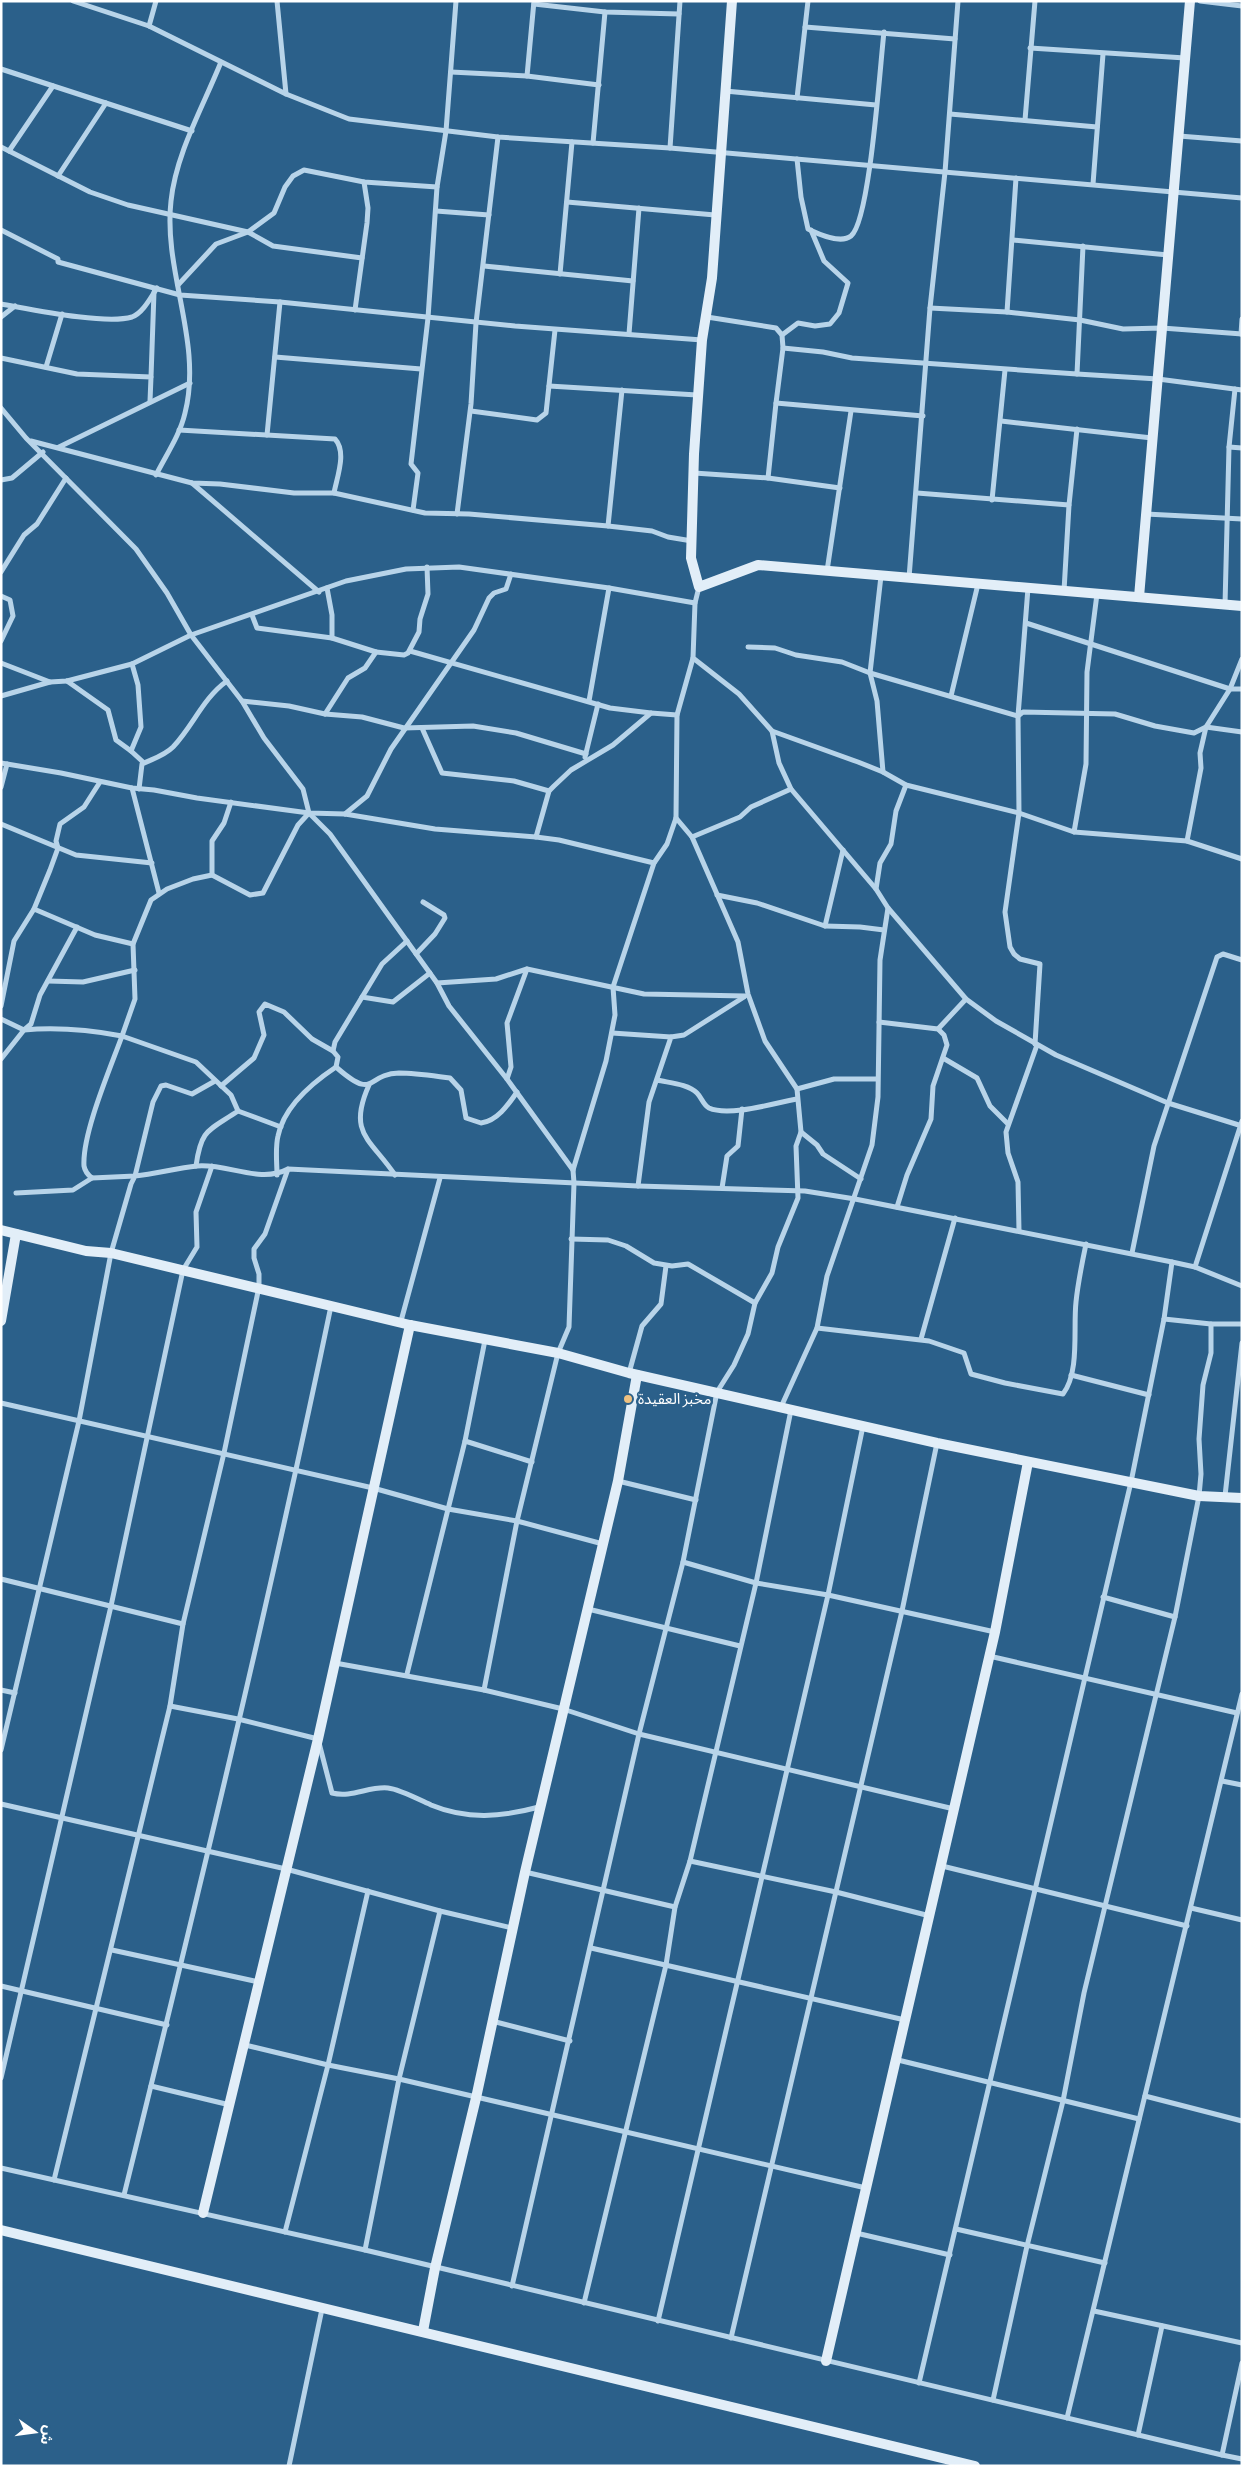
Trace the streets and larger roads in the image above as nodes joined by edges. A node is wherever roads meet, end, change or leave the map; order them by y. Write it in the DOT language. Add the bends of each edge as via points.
graph roads {
  1 [pos="73,1"];
  2 [pos="156,1"];
  3 [pos="277,1"];
  4 [pos="456,1"];
  5 [pos="680,1"];
  6 [pos="732,1"];
  7 [pos="808,1"];
  8 [pos="958,1"];
  9 [pos="1035,1"];
  10 [pos="1190,1"];
  11 [pos="1200,1"];
  12 [pos="534,2"];
  13 [pos="1242,6"];
  14 [pos="605,12"];
  15 [pos="679,14"];
  16 [pos="149,26"];
  17 [pos="805,27"];
  18 [pos="884,32"];
  19 [pos="955,39"];
  20 [pos="1030,48"];
  21 [pos="1103,54"];
  22 [pos="1186,58"];
  23 [pos="220,62"];
  24 [pos="1,69"];
  25 [pos="451,72"];
  26 [pos="527,76"];
  27 [pos="53,86"];
  28 [pos="599,86"];
  29 [pos="725,91"];
  30 [pos="286,94"];
  31 [pos="797,98"];
  32 [pos="106,103"];
  33 [pos="876,105"];
  34 [pos="950,114"];
  35 [pos="1025,120"];
  36 [pos="1097,127"];
  37 [pos="192,131"];
  38 [pos="446,131"];
  39 [pos="1179,136"];
  40 [pos="498,137"];
  41 [pos="1242,141"];
  42 [pos="572,142"];
  43 [pos="593,143"];
  44 [pos="1,147"];
  45 [pos="670,148"];
  46 [pos="9,151"];
  47 [pos="719,153"];
  48 [pos="798,159"];
  49 [pos="869,165"];
  50 [pos="945,172"];
  51 [pos="58,176"];
  52 [pos="1016,178"];
  53 [pos="364,182"];
  54 [pos="1093,184"];
  55 [pos="437,187"];
  56 [pos="1174,191"];
  57 [pos="1242,198"];
  58 [pos="568,202"];
  59 [pos="639,208"];
  60 [pos="436,211"];
  61 [pos="489,215"];
  62 [pos="715,215"];
  63 [pos="170,216"];
  64 [pos="1,230"];
  65 [pos="811,230"];
  66 [pos="248,232"];
  67 [pos="1013,240"];
  68 [pos="1083,246"];
  69 [pos="1168,255"];
  70 [pos="362,258"];
  71 [pos="484,266"];
  72 [pos="560,274"];
  73 [pos="633,281"];
  74 [pos="178,285"];
  75 [pos="156,290"];
  76 [pos="180,295"];
  77 [pos="280,302"];
  78 [pos="1,304"];
  79 [pos="15,306"];
  80 [pos="930,308"];
  81 [pos="356,310"];
  82 [pos="1007,312"];
  83 [pos="62,314"];
  84 [pos="1,317"];
  85 [pos="428,318"];
  86 [pos="707,318"];
  87 [pos="1242,319"];
  88 [pos="1080,320"];
  89 [pos="476,323"];
  90 [pos="1162,328"];
  91 [pos="555,330"];
  92 [pos="629,334"];
  93 [pos="1241,334"];
  94 [pos="782,335"];
  95 [pos="702,340"];
  96 [pos="783,348"];
  97 [pos="275,357"];
  98 [pos="1,358"];
  99 [pos="927,363"];
  100 [pos="46,367"];
  101 [pos="421,369"];
  102 [pos="1005,370"];
  103 [pos="1077,374"];
  104 [pos="151,377"];
  105 [pos="1158,379"];
  106 [pos="190,382"];
  107 [pos="549,386"];
  108 [pos="1235,389"];
  109 [pos="622,390"];
  110 [pos="1242,390"];
  111 [pos="697,395"];
  112 [pos="150,401"];
  113 [pos="776,403"];
  114 [pos="1,408"];
  115 [pos="471,411"];
  116 [pos="851,411"];
  117 [pos="924,416"];
  118 [pos="1002,421"];
  119 [pos="179,430"];
  120 [pos="1077,430"];
  121 [pos="267,435"];
  122 [pos="1152,438"];
  123 [pos="30,440"];
  124 [pos="59,447"];
  125 [pos="1229,447"];
  126 [pos="1242,448"];
  127 [pos="43,452"];
  128 [pos="694,473"];
  129 [pos="156,475"];
  130 [pos="66,478"];
  131 [pos="768,478"];
  132 [pos="1,480"];
  133 [pos="192,483"];
  134 [pos="840,488"];
  135 [pos="334,493"];
  136 [pos="917,493"];
  137 [pos="992,500"];
  138 [pos="1070,505"];
  139 [pos="413,510"];
  140 [pos="457,514"];
  141 [pos="1146,514"];
  142 [pos="1229,518"];
  143 [pos="1242,519"];
  144 [pos="608,526"];
  145 [pos="692,541"];
  146 [pos="427,567"];
  147 [pos="828,571"];
  148 [pos="1,572"];
  149 [pos="512,574"];
  150 [pos="881,575"];
  151 [pos="910,578"];
  152 [pos="978,584"];
  153 [pos="700,587"];
  154 [pos="328,588"];
  155 [pos="609,588"];
  156 [pos="1028,588"];
  157 [pos="1064,591"];
  158 [pos="319,592"];
  159 [pos="1097,594"];
  160 [pos="1,596"];
  161 [pos="1139,598"];
  162 [pos="695,603"];
  163 [pos="1225,605"];
  164 [pos="1242,606"];
  165 [pos="252,615"];
  166 [pos="1026,623"];
  167 [pos="191,635"];
  168 [pos="332,638"];
  169 [pos="1,641"];
  170 [pos="1091,643"];
  171 [pos="748,647"];
  172 [pos="410,650"];
  173 [pos="376,652"];
  174 [pos="693,658"];
  175 [pos="1242,659"];
  176 [pos="1,663"];
  177 [pos="451,663"];
  178 [pos="132,664"];
  179 [pos="870,673"];
  180 [pos="67,681"];
  181 [pos="227,681"];
  182 [pos="50,682"];
  183 [pos="1230,689"];
  184 [pos="1242,689"];
  185 [pos="1,696"];
  186 [pos="951,696"];
  187 [pos="242,701"];
  188 [pos="589,701"];
  189 [pos="598,704"];
  190 [pos="651,712"];
  191 [pos="1088,712"];
  192 [pos="325,714"];
  193 [pos="677,715"];
  194 [pos="1018,716"];
  195 [pos="404,728"];
  196 [pos="422,728"];
  197 [pos="1206,728"];
  198 [pos="772,731"];
  199 [pos="1242,732"];
  200 [pos="131,751"];
  201 [pos="586,754"];
  202 [pos="143,762"];
  203 [pos="584,762"];
  204 [pos="4,764"];
  205 [pos="883,772"];
  206 [pos="100,782"];
  207 [pos="906,786"];
  208 [pos="1,788"];
  209 [pos="132,788"];
  210 [pos="139,789"];
  211 [pos="791,789"];
  212 [pos="550,791"];
  213 [pos="231,802"];
  214 [pos="309,813"];
  215 [pos="1019,813"];
  216 [pos="345,814"];
  217 [pos="676,818"];
  218 [pos="1,824"];
  219 [pos="1074,832"];
  220 [pos="536,837"];
  221 [pos="692,837"];
  222 [pos="1187,841"];
  223 [pos="58,848"];
  224 [pos="843,850"];
  225 [pos="1242,859"];
  226 [pos="152,863"];
  227 [pos="654,863"];
  228 [pos="212,875"];
  229 [pos="876,889"];
  230 [pos="159,893"];
  231 [pos="717,895"];
  232 [pos="423,902"];
  233 [pos="888,908"];
  234 [pos="34,910"];
  235 [pos="825,926"];
  236 [pos="77,928"];
  237 [pos="884,930"];
  238 [pos="406,941"];
  239 [pos="133,944"];
  240 [pos="416,954"];
  241 [pos="1242,960"];
  242 [pos="527,969"];
  243 [pos="135,970"];
  244 [pos="430,974"];
  245 [pos="48,981"];
  246 [pos="438,983"];
  247 [pos="613,987"];
  248 [pos="747,995"];
  249 [pos="362,997"];
  250 [pos="966,999"];
  251 [pos="1,1006"];
  252 [pos="1,1019"];
  253 [pos="880,1022"];
  254 [pos="938,1029"];
  255 [pos="24,1030"];
  256 [pos="612,1033"];
  257 [pos="122,1036"];
  258 [pos="671,1037"];
  259 [pos="1036,1045"];
  260 [pos="333,1051"];
  261 [pos="943,1058"];
  262 [pos="1,1059"];
  263 [pos="336,1067"];
  264 [pos="507,1079"];
  265 [pos="877,1079"];
  266 [pos="657,1080"];
  267 [pos="215,1081"];
  268 [pos="369,1085"];
  269 [pos="221,1086"];
  270 [pos="797,1088"];
  271 [pos="517,1092"];
  272 [pos="797,1099"];
  273 [pos="1168,1102"];
  274 [pos="742,1109"];
  275 [pos="238,1111"];
  276 [pos="1008,1124"];
  277 [pos="1241,1124"];
  278 [pos="280,1126"];
  279 [pos="800,1132"];
  280 [pos="196,1166"];
  281 [pos="212,1166"];
  282 [pos="288,1169"];
  283 [pos="573,1170"];
  284 [pos="277,1175"];
  285 [pos="395,1175"];
  286 [pos="135,1176"];
  287 [pos="92,1178"];
  288 [pos="440,1178"];
  289 [pos="861,1179"];
  290 [pos="574,1183"];
  291 [pos="638,1186"];
  292 [pos="722,1188"];
  293 [pos="797,1191"];
  294 [pos="16,1193"];
  295 [pos="855,1199"];
  296 [pos="897,1207"];
  297 [pos="955,1218"];
  298 [pos="1,1230"];
  299 [pos="1019,1231"];
  300 [pos="16,1234"];
  301 [pos="571,1239"];
  302 [pos="1086,1244"];
  303 [pos="111,1253"];
  304 [pos="1132,1254"];
  305 [pos="1172,1262"];
  306 [pos="666,1266"];
  307 [pos="1195,1267"];
  308 [pos="183,1270"];
  309 [pos="1242,1286"];
  310 [pos="259,1287"];
  311 [pos="755,1303"];
  312 [pos="331,1306"];
  313 [pos="1164,1319"];
  314 [pos="1,1321"];
  315 [pos="406,1323"];
  316 [pos="1211,1324"];
  317 [pos="1242,1324"];
  318 [pos="817,1328"];
  319 [pos="485,1340"];
  320 [pos="921,1340"];
  321 [pos="1242,1343"];
  322 [pos="558,1354"];
  323 [pos="633,1374"];
  324 [pos="1071,1375"];
  325 [pos="717,1392"];
  326 [pos="1149,1395"];
  327 [pos="1,1403"];
  328 [pos="786,1408"];
  329 [pos="79,1421"];
  330 [pos="863,1426"];
  331 [pos="149,1435"];
  332 [pos="465,1441"];
  333 [pos="937,1443"];
  334 [pos="224,1453"];
  335 [pos="532,1462"];
  336 [pos="1028,1462"];
  337 [pos="296,1471"];
  338 [pos="618,1481"];
  339 [pos="1131,1482"];
  340 [pos="374,1488"];
  341 [pos="1199,1496"];
  342 [pos="1225,1496"];
  343 [pos="1242,1498"];
  344 [pos="696,1500"];
  345 [pos="448,1508"];
  346 [pos="517,1521"];
  347 [pos="602,1544"];
  348 [pos="683,1562"];
  349 [pos="1,1579"];
  350 [pos="756,1583"];
  351 [pos="39,1588"];
  352 [pos="828,1595"];
  353 [pos="1103,1598"];
  354 [pos="111,1606"];
  355 [pos="587,1609"];
  356 [pos="902,1612"];
  357 [pos="1175,1617"];
  358 [pos="183,1624"];
  359 [pos="665,1626"];
  360 [pos="995,1632"];
  361 [pos="740,1646"];
  362 [pos="989,1656"];
  363 [pos="334,1663"];
  364 [pos="407,1674"];
  365 [pos="1084,1678"];
  366 [pos="1,1690"];
  367 [pos="484,1690"];
  368 [pos="15,1693"];
  369 [pos="1242,1694"];
  370 [pos="1157,1695"];
  371 [pos="170,1706"];
  372 [pos="564,1709"];
  373 [pos="1237,1713"];
  374 [pos="238,1719"];
  375 [pos="639,1734"];
  376 [pos="318,1740"];
  377 [pos="1,1750"];
  378 [pos="716,1752"];
  379 [pos="788,1770"];
  380 [pos="1222,1781"];
  381 [pos="1242,1785"];
  382 [pos="860,1787"];
  383 [pos="1,1804"];
  384 [pos="540,1807"];
  385 [pos="954,1809"];
  386 [pos="62,1818"];
  387 [pos="138,1836"];
  388 [pos="208,1851"];
  389 [pos="690,1861"];
  390 [pos="942,1866"];
  391 [pos="286,1869"];
  392 [pos="525,1872"];
  393 [pos="763,1876"];
  394 [pos="1034,1889"];
  395 [pos="604,1890"];
  396 [pos="368,1891"];
  397 [pos="836,1892"];
  398 [pos="1105,1906"];
  399 [pos="675,1907"];
  400 [pos="1192,1908"];
  401 [pos="440,1911"];
  402 [pos="930,1916"];
  403 [pos="1242,1920"];
  404 [pos="1187,1926"];
  405 [pos="512,1928"];
  406 [pos="591,1948"];
  407 [pos="112,1950"];
  408 [pos="666,1964"];
  409 [pos="181,1965"];
  410 [pos="260,1982"];
  411 [pos="739,1982"];
  412 [pos="1,1986"];
  413 [pos="22,1993"];
  414 [pos="812,1997"];
  415 [pos="97,2008"];
  416 [pos="906,2020"];
  417 [pos="492,2021"];
  418 [pos="167,2025"];
  419 [pos="570,2041"];
  420 [pos="245,2045"];
  421 [pos="898,2060"];
  422 [pos="328,2065"];
  423 [pos="1,2078"];
  424 [pos="399,2079"];
  425 [pos="990,2083"];
  426 [pos="151,2086"];
  427 [pos="1145,2096"];
  428 [pos="476,2098"];
  429 [pos="1063,2101"];
  430 [pos="230,2105"];
  431 [pos="552,2116"];
  432 [pos="1139,2119"];
  433 [pos="1242,2121"];
  434 [pos="626,2133"];
  435 [pos="700,2150"];
  436 [pos="773,2167"];
  437 [pos="1,2168"];
  438 [pos="54,2180"];
  439 [pos="867,2188"];
  440 [pos="124,2196"];
  441 [pos="203,2213"];
  442 [pos="956,2229"];
  443 [pos="1,2230"];
  444 [pos="285,2232"];
  445 [pos="856,2233"];
  446 [pos="1027,2246"];
  447 [pos="365,2250"];
  448 [pos="950,2255"];
  449 [pos="1105,2264"];
  450 [pos="435,2268"];
  451 [pos="512,2286"];
  452 [pos="584,2303"];
  453 [pos="322,2309"];
  454 [pos="1094,2311"];
  455 [pos="658,2321"];
  456 [pos="1162,2326"];
  457 [pos="423,2331"];
  458 [pos="731,2338"];
  459 [pos="1242,2343"];
  460 [pos="826,2361"];
  461 [pos="1242,2363"];
  462 [pos="920,2383"];
  463 [pos="993,2400"];
  464 [pos="1067,2418"];
  465 [pos="1138,2435"];
  466 [pos="1222,2455"];
  467 [pos="1242,2459"];
  468 [pos="289,2466"];
  469 [pos="975,2466"];
  1 -- 16 [label="street"];
  2 -- 16 [label="street"];
  3 -- 30 [label="street"];
  4 -- 25 [label="street"];
  5 -- 15 [label="street"];
  6 -- 29 [label="street"];
  7 -- 17 [label="street"];
  8 -- 19 [label="street"];
  9 -- 20 [label="street"];
  10 -- 22 [label="street"];
  11 -- 13 [label="street"];
  12 -- 14 [label="street"];
  12 -- 26 [label="street"];
  14 -- 15 [label="street"];
  14 -- 28 [label="street"];
  15 -- 45 [label="street"];
  16 -- 23 [label="street"];
  17 -- 18 [label="street"];
  17 -- 31 [label="street"];
  18 -- 19 [label="street"];
  18 -- 33 [label="street"];
  19 -- 34 [label="street"];
  20 -- 21 [label="street"];
  20 -- 35 [label="street"];
  21 -- 22 [label="street"];
  21 -- 36 [label="street"];
  22 -- 39 [label="street"];
  23 -- 30 [label="street"];
  23 -- 37 [label="street"];
  24 -- 27 [label="street"];
  25 -- 26 [label="street"];
  25 -- 38 [label="street"];
  26 -- 28 [label="street"];
  27 -- 32 [label="street"];
  27 -- 46 [label="street"];
  28 -- 43 [label="street"];
  29 -- 31 [label="street"];
  29 -- 47 [label="street"];
  30 -- 38 [label="street" via="349,119"];
  31 -- 33 [label="street"];
  32 -- 37 [label="street"];
  32 -- 51 [label="street"];
  33 -- 49 [label="street"];
  34 -- 35 [label="street"];
  34 -- 50 [label="street"];
  35 -- 36 [label="street"];
  36 -- 54 [label="street"];
  37 -- 63 [label="street" via="176,176"];
  38 -- 40 [label="street"];
  38 -- 55 [label="street"];
  39 -- 41 [label="street"];
  39 -- 56 [label="street"];
  40 -- 42 [label="street"];
  40 -- 61 [label="street"];
  42 -- 43 [label="street"];
  42 -- 58 [label="street"];
  43 -- 45 [label="street"];
  44 -- 46 [label="street"];
  45 -- 47 [label="street"];
  46 -- 51 [label="street"];
  47 -- 48 [label="street"];
  47 -- 62 [label="street"];
  48 -- 49 [label="street"];
  48 -- 65 [label="street" via="801,198 808,229"];
  49 -- 50 [label="street"];
  49 -- 65 [label="street" via="857,230 842,240"];
  50 -- 52 [label="street"];
  50 -- 80 [label="street"];
  51 -- 63 [label="street" via="90,192"];
  52 -- 54 [label="street"];
  52 -- 67 [label="street"];
  53 -- 55 [label="street"];
  53 -- 66 [label="street" via="304,170 293,176 285,187 274,213"];
  53 -- 70 [label="street" via="368,208"];
  54 -- 56 [label="street"];
  55 -- 60 [label="street"];
  56 -- 57 [label="street"];
  56 -- 69 [label="street"];
  58 -- 59 [label="street"];
  58 -- 72 [label="street"];
  59 -- 62 [label="street"];
  59 -- 73 [label="street"];
  60 -- 61 [label="street"];
  60 -- 85 [label="street"];
  61 -- 71 [label="street"];
  62 -- 86 [label="street"];
  63 -- 66 [label="street"];
  63 -- 74 [label="street" via="172,255"];
  64 -- 75 [label="street" via="58,259 58,262"];
  65 -- 94 [label="street" via="824,261 848,283 839,313 830,324 798,324"];
  66 -- 70 [label="street" via="273,246"];
  66 -- 74 [label="street" via="216,244"];
  67 -- 68 [label="street"];
  67 -- 82 [label="street"];
  68 -- 69 [label="street"];
  68 -- 88 [label="street"];
  69 -- 90 [label="street"];
  70 -- 81 [label="street"];
  71 -- 72 [label="street"];
  71 -- 89 [label="street"];
  72 -- 73 [label="street"];
  73 -- 92 [label="street"];
  74 -- 76 [label="street"];
  75 -- 76 [label="street"];
  75 -- 83 [label="street" via="132,317"];
  75 -- 104 [label="street"];
  76 -- 77 [label="street"];
  76 -- 106 [label="street" via="190,358"];
  77 -- 81 [label="street"];
  77 -- 97 [label="street"];
  78 -- 79 [label="street"];
  79 -- 83 [label="street"];
  79 -- 84 [label="street"];
  80 -- 82 [label="street"];
  80 -- 99 [label="street"];
  81 -- 85 [label="street"];
  82 -- 88 [label="street"];
  83 -- 100 [label="street"];
  85 -- 89 [label="street"];
  85 -- 101 [label="street"];
  86 -- 94 [label="street" via="776,328"];
  86 -- 95 [label="street"];
  87 -- 93 [label="street"];
  88 -- 90 [label="street" via="1123,329"];
  88 -- 103 [label="street"];
  89 -- 91 [label="street"];
  89 -- 115 [label="street"];
  90 -- 93 [label="street"];
  90 -- 105 [label="street"];
  91 -- 92 [label="street"];
  91 -- 107 [label="street"];
  92 -- 95 [label="street"];
  94 -- 96 [label="street"];
  95 -- 111 [label="street"];
  96 -- 99 [label="street" via="852,358"];
  96 -- 113 [label="street"];
  97 -- 101 [label="street"];
  97 -- 121 [label="street"];
  98 -- 100 [label="street"];
  99 -- 102 [label="street"];
  99 -- 117 [label="street"];
  100 -- 104 [label="street" via="99,376"];
  101 -- 139 [label="street" via="411,464 418,473"];
  102 -- 103 [label="street"];
  102 -- 118 [label="street"];
  103 -- 105 [label="street"];
  104 -- 112 [label="street"];
  105 -- 108 [label="street"];
  105 -- 122 [label="street"];
  106 -- 112 [label="street"];
  106 -- 119 [label="street"];
  107 -- 109 [label="street"];
  107 -- 115 [label="street" via="546,412 537,420"];
  108 -- 110 [label="street"];
  108 -- 125 [label="street"];
  109 -- 111 [label="street"];
  109 -- 144 [label="street"];
  111 -- 128 [label="street"];
  112 -- 124 [label="street"];
  113 -- 116 [label="street"];
  113 -- 131 [label="street"];
  114 -- 123 [label="street"];
  115 -- 140 [label="street"];
  116 -- 117 [label="street"];
  116 -- 134 [label="street"];
  117 -- 136 [label="street"];
  118 -- 120 [label="street"];
  118 -- 137 [label="street"];
  119 -- 121 [label="street"];
  119 -- 129 [label="street"];
  120 -- 122 [label="street"];
  120 -- 138 [label="street"];
  121 -- 135 [label="street" via="335,439 341,452"];
  122 -- 141 [label="street"];
  123 -- 124 [label="street"];
  123 -- 127 [label="street"];
  124 -- 129 [label="street"];
  125 -- 126 [label="street"];
  125 -- 142 [label="street"];
  127 -- 130 [label="street"];
  127 -- 132 [label="street" via="12,478"];
  128 -- 131 [label="street"];
  128 -- 145 [label="street"];
  129 -- 133 [label="street"];
  130 -- 148 [label="street"];
  130 -- 167 [label="street" via="136,549"];
  131 -- 134 [label="street"];
  133 -- 135 [label="street" via="294,493"];
  133 -- 158 [label="street"];
  134 -- 147 [label="street"];
  135 -- 139 [label="street"];
  136 -- 137 [label="street"];
  136 -- 151 [label="street"];
  137 -- 138 [label="street"];
  138 -- 157 [label="street"];
  139 -- 140 [label="street"];
  140 -- 144 [label="street"];
  141 -- 142 [label="street"];
  141 -- 161 [label="street"];
  142 -- 143 [label="street"];
  142 -- 163 [label="street"];
  144 -- 145 [label="street" via="652,531"];
  145 -- 153 [label="street" via="691,558"];
  146 -- 149 [label="street" via="459,567"];
  146 -- 154 [label="street" via="376,574"];
  146 -- 172 [label="street" via="428,594 419,632"];
  147 -- 150 [label="street"];
  147 -- 153 [label="street" via="758,565"];
  149 -- 155 [label="street"];
  149 -- 177 [label="street" via="506,589 489,598 474,630"];
  150 -- 151 [label="street"];
  150 -- 179 [label="street"];
  151 -- 152 [label="street"];
  152 -- 156 [label="street"];
  152 -- 186 [label="street"];
  153 -- 162 [label="street"];
  154 -- 158 [label="street"];
  154 -- 168 [label="street"];
  155 -- 162 [label="street"];
  155 -- 188 [label="street"];
  156 -- 157 [label="street"];
  156 -- 166 [label="street"];
  157 -- 159 [label="street"];
  158 -- 165 [label="street"];
  159 -- 161 [label="street"];
  159 -- 170 [label="street"];
  160 -- 169 [label="street" via="10,600 12,616"];
  161 -- 163 [label="street"];
  162 -- 174 [label="street"];
  163 -- 164 [label="street"];
  165 -- 167 [label="street"];
  165 -- 168 [label="street" via="257,628"];
  166 -- 170 [label="street"];
  166 -- 194 [label="street"];
  167 -- 178 [label="street"];
  167 -- 181 [label="street"];
  168 -- 173 [label="street"];
  170 -- 183 [label="street"];
  170 -- 191 [label="street" via="1086,680"];
  171 -- 179 [label="street" via="775,648 796,655 842,662"];
  172 -- 173 [label="street" via="404,655"];
  172 -- 177 [label="street"];
  173 -- 192 [label="street" via="365,668 348,678"];
  174 -- 193 [label="street"];
  174 -- 198 [label="street" via="739,694"];
  175 -- 183 [label="street"];
  176 -- 182 [label="street"];
  177 -- 188 [label="street"];
  177 -- 195 [label="street"];
  178 -- 180 [label="street"];
  178 -- 200 [label="street" via="138,685 141,727"];
  179 -- 186 [label="street"];
  179 -- 205 [label="street" via="877,701"];
  180 -- 182 [label="street"];
  180 -- 200 [label="street" via="108,710 116,740"];
  181 -- 187 [label="street"];
  181 -- 202 [label="street" via="215,689 172,748 152,761"];
  182 -- 185 [label="street"];
  183 -- 184 [label="street"];
  183 -- 197 [label="street"];
  186 -- 194 [label="street"];
  187 -- 192 [label="street"];
  187 -- 214 [label="street" via="264,738 303,789"];
  188 -- 189 [label="street"];
  189 -- 190 [label="street"];
  189 -- 201 [label="street"];
  190 -- 193 [label="street"];
  190 -- 203 [label="street" via="613,745"];
  191 -- 194 [label="street" via="1023,712"];
  191 -- 197 [label="street" via="1114,714 1194,733"];
  191 -- 219 [label="street" via="1086,764"];
  192 -- 195 [label="street" via="362,717"];
  193 -- 217 [label="street"];
  194 -- 215 [label="street"];
  195 -- 196 [label="street"];
  195 -- 216 [label="street" via="367,796"];
  196 -- 201 [label="street" via="473,726 516,732"];
  196 -- 212 [label="street" via="442,773 514,781"];
  197 -- 199 [label="street"];
  197 -- 222 [label="street"];
  198 -- 205 [label="street"];
  198 -- 211 [label="street" via="779,764"];
  200 -- 202 [label="street"];
  201 -- 203 [label="street"];
  202 -- 210 [label="street"];
  203 -- 212 [label="street"];
  204 -- 206 [label="street"];
  204 -- 208 [label="street"];
  205 -- 207 [label="street"];
  206 -- 209 [label="street"];
  206 -- 223 [label="street" via="84,807 60,824 56,841"];
  207 -- 215 [label="street"];
  207 -- 229 [label="street" via="896,811 891,844 880,864"];
  209 -- 210 [label="street"];
  209 -- 226 [label="street"];
  210 -- 213 [label="street"];
  211 -- 221 [label="street" via="751,807 740,817"];
  211 -- 224 [label="street"];
  212 -- 220 [label="street"];
  213 -- 214 [label="street"];
  213 -- 228 [label="street" via="224,823 212,840"];
  214 -- 216 [label="street"];
  214 -- 228 [label="street" via="298,825 263,893 250,895"];
  214 -- 238 [label="street" via="330,834"];
  215 -- 219 [label="street"];
  215 -- 259 [label="street" via="1005,912 1014,954 1020,959 1040,964"];
  216 -- 220 [label="street" via="418,826"];
  217 -- 221 [label="street"];
  217 -- 227 [label="street" via="667,844"];
  218 -- 223 [label="street"];
  219 -- 222 [label="street"];
  220 -- 227 [label="street"];
  221 -- 231 [label="street"];
  222 -- 225 [label="street"];
  223 -- 226 [label="street" via="76,855"];
  223 -- 234 [label="street"];
  224 -- 229 [label="street"];
  224 -- 235 [label="street"];
  226 -- 230 [label="street"];
  227 -- 247 [label="street"];
  228 -- 230 [label="street"];
  229 -- 233 [label="street"];
  230 -- 239 [label="street" via="146,909"];
  231 -- 235 [label="street" via="757,903"];
  231 -- 248 [label="street" via="738,942"];
  232 -- 240 [label="street" via="445,918"];
  233 -- 237 [label="street"];
  233 -- 250 [label="street"];
  234 -- 236 [label="street"];
  234 -- 251 [label="street" via="14,941"];
  235 -- 237 [label="street"];
  236 -- 239 [label="street"];
  236 -- 245 [label="street"];
  237 -- 253 [label="street" via="880,960"];
  238 -- 240 [label="street"];
  238 -- 249 [label="street" via="382,964"];
  239 -- 243 [label="street"];
  240 -- 244 [label="street"];
  241 -- 273 [label="street" via="1223,954 1217,957"];
  242 -- 246 [label="street" via="496,979"];
  242 -- 247 [label="street"];
  242 -- 264 [label="street" via="507,1023 511,1067"];
  243 -- 245 [label="street" via="83,982"];
  243 -- 257 [label="street" via="135,999"];
  244 -- 246 [label="street"];
  244 -- 249 [label="street" via="393,1002"];
  245 -- 255 [label="street" via="31,1024"];
  246 -- 264 [label="street" via="449,1006"];
  247 -- 248 [label="street" via="644,994"];
  247 -- 256 [label="street" via="615,1015"];
  248 -- 258 [label="street" via="684,1036"];
  248 -- 270 [label="street" via="765,1041"];
  249 -- 260 [label="street"];
  250 -- 254 [label="street"];
  250 -- 259 [label="street"];
  252 -- 255 [label="street"];
  253 -- 254 [label="street"];
  253 -- 265 [label="street"];
  254 -- 261 [label="street" via="946,1040"];
  255 -- 257 [label="street" via="44,1028"];
  255 -- 262 [label="street"];
  256 -- 258 [label="street"];
  256 -- 283 [label="street"];
  257 -- 267 [label="street" via="196,1062"];
  257 -- 287 [label="street" via="88,1136 84,1166 86,1174"];
  258 -- 266 [label="street"];
  259 -- 273 [label="street"];
  259 -- 276 [label="street"];
  260 -- 263 [label="street" via="338,1056"];
  260 -- 269 [label="street" via="312,1039 284,1012 265,1004 259,1012 264,1035 254,1058"];
  261 -- 276 [label="street" via="977,1078 990,1106"];
  261 -- 296 [label="street" via="933,1086 929,1129 907,1175"];
  263 -- 268 [label="street" via="351,1080"];
  263 -- 278 [label="street" via="303,1092"];
  264 -- 271 [label="street"];
  265 -- 270 [label="street" via="834,1079"];
  265 -- 289 [label="street" via="877,1119"];
  266 -- 274 [label="street" via="691,1088 707,1107"];
  266 -- 291 [label="street" via="649,1102"];
  267 -- 269 [label="street"];
  267 -- 286 [label="street" via="192,1094 161,1086 153,1102"];
  268 -- 271 [label="street" via="397,1073 450,1078 461,1090 466,1118 481,1124 494,1119"];
  268 -- 285 [label="street" via="359,1112 365,1138"];
  269 -- 275 [label="street" via="231,1095"];
  270 -- 272 [label="street"];
  271 -- 283 [label="street"];
  272 -- 274 [label="street"];
  272 -- 279 [label="street"];
  273 -- 277 [label="street"];
  273 -- 304 [label="street" via="1154,1146"];
  274 -- 292 [label="street" via="738,1146 727,1156"];
  275 -- 278 [label="street"];
  275 -- 280 [label="street" via="203,1135"];
  276 -- 299 [label="street" via="1006,1144 1018,1182"];
  277 -- 307 [label="street"];
  278 -- 284 [label="street"];
  279 -- 289 [label="street" via="823,1154"];
  279 -- 293 [label="street" via="796,1146"];
  280 -- 281 [label="street"];
  280 -- 286 [label="street"];
  281 -- 284 [label="street" via="242,1173"];
  281 -- 308 [label="street" via="196,1212 197,1247"];
  282 -- 284 [label="street"];
  282 -- 285 [label="street"];
  282 -- 310 [label="street" via="265,1234 254,1249"];
  283 -- 290 [label="street"];
  285 -- 288 [label="street"];
  286 -- 287 [label="street"];
  286 -- 303 [label="street"];
  287 -- 294 [label="street" via="72,1190"];
  288 -- 290 [label="street"];
  288 -- 315 [label="street"];
  289 -- 295 [label="street"];
  290 -- 291 [label="street"];
  290 -- 301 [label="street"];
  291 -- 292 [label="street"];
  292 -- 293 [label="street"];
  293 -- 295 [label="street"];
  293 -- 311 [label="street" via="796,1205 778,1248 772,1273"];
  295 -- 296 [label="street"];
  295 -- 318 [label="street" via="827,1276"];
  296 -- 297 [label="street"];
  297 -- 299 [label="street"];
  297 -- 320 [label="street"];
  298 -- 300 [label="street"];
  299 -- 302 [label="street"];
  300 -- 303 [label="street" via="86,1251"];
  300 -- 314 [label="street"];
  301 -- 306 [label="street" via="608,1240"];
  301 -- 322 [label="street" via="570,1322"];
  302 -- 304 [label="street"];
  302 -- 324 [label="street" via="1077,1288"];
  303 -- 308 [label="street"];
  303 -- 329 [label="street"];
  304 -- 305 [label="street"];
  305 -- 307 [label="street"];
  305 -- 313 [label="street"];
  306 -- 311 [label="street" via="688,1264"];
  306 -- 323 [label="street" via="661,1304 642,1326"];
  307 -- 309 [label="street"];
  308 -- 310 [label="street"];
  308 -- 331 [label="street"];
  310 -- 312 [label="street"];
  310 -- 334 [label="street"];
  311 -- 325 [label="street" via="748,1334"];
  312 -- 315 [label="street"];
  312 -- 337 [label="street"];
  313 -- 316 [label="street"];
  313 -- 326 [label="street"];
  315 -- 319 [label="street"];
  315 -- 340 [label="street"];
  316 -- 317 [label="street"];
  316 -- 341 [label="street" via="1211,1354 1203,1385 1199,1439"];
  318 -- 320 [label="street"];
  318 -- 328 [label="street"];
  319 -- 322 [label="street"];
  319 -- 332 [label="street"];
  320 -- 324 [label="street" via="961,1351 966,1356 969,1372 1005,1383 1061,1394 1065,1392"];
  321 -- 342 [label="street"];
  322 -- 323 [label="street"];
  322 -- 335 [label="street"];
  323 -- 325 [label="street"];
  323 -- 338 [label="street"];
  324 -- 326 [label="street"];
  325 -- 328 [label="street"];
  325 -- 344 [label="street"];
  326 -- 339 [label="street"];
  327 -- 329 [label="street"];
  328 -- 330 [label="street"];
  328 -- 350 [label="street"];
  329 -- 331 [label="street"];
  329 -- 351 [label="street"];
  330 -- 333 [label="street"];
  330 -- 352 [label="street"];
  331 -- 334 [label="street"];
  331 -- 354 [label="street"];
  332 -- 335 [label="street"];
  332 -- 345 [label="street"];
  333 -- 336 [label="street"];
  333 -- 356 [label="street"];
  334 -- 337 [label="street"];
  334 -- 358 [label="street"];
  335 -- 346 [label="street"];
  336 -- 339 [label="street"];
  336 -- 360 [label="street"];
  337 -- 340 [label="street"];
  337 -- 374 [label="street"];
  338 -- 344 [label="street"];
  338 -- 347 [label="street"];
  339 -- 341 [label="street"];
  339 -- 353 [label="street"];
  340 -- 345 [label="street"];
  340 -- 363 [label="street"];
  341 -- 342 [label="street"];
  341 -- 357 [label="street"];
  342 -- 343 [label="street"];
  344 -- 348 [label="street"];
  345 -- 346 [label="street"];
  345 -- 364 [label="street"];
  346 -- 347 [label="street"];
  346 -- 367 [label="street"];
  347 -- 355 [label="street"];
  348 -- 350 [label="street"];
  348 -- 359 [label="street"];
  349 -- 351 [label="street"];
  350 -- 352 [label="street"];
  350 -- 361 [label="street"];
  351 -- 354 [label="street"];
  351 -- 368 [label="street"];
  352 -- 356 [label="street"];
  352 -- 379 [label="street"];
  353 -- 357 [label="street"];
  353 -- 365 [label="street"];
  354 -- 358 [label="street"];
  354 -- 386 [label="street"];
  355 -- 359 [label="street"];
  355 -- 372 [label="street"];
  356 -- 360 [label="street"];
  356 -- 382 [label="street"];
  357 -- 370 [label="street"];
  358 -- 371 [label="street"];
  359 -- 361 [label="street"];
  359 -- 375 [label="street"];
  360 -- 362 [label="street"];
  361 -- 378 [label="street"];
  362 -- 365 [label="street"];
  362 -- 385 [label="street"];
  363 -- 364 [label="street"];
  363 -- 376 [label="street"];
  364 -- 367 [label="street"];
  365 -- 370 [label="street"];
  365 -- 394 [label="street"];
  366 -- 368 [label="street"];
  367 -- 372 [label="street"];
  368 -- 377 [label="street"];
  369 -- 373 [label="street"];
  370 -- 373 [label="street"];
  370 -- 398 [label="street"];
  371 -- 374 [label="street"];
  371 -- 387 [label="street"];
  372 -- 375 [label="street"];
  372 -- 384 [label="street"];
  373 -- 380 [label="street"];
  374 -- 376 [label="street"];
  374 -- 388 [label="street"];
  375 -- 378 [label="street"];
  375 -- 395 [label="street"];
  376 -- 384 [label="street" via="332,1793 343,1796 388,1788 468,1816 513,1814"];
  376 -- 391 [label="street"];
  378 -- 379 [label="street"];
  378 -- 389 [label="street"];
  379 -- 382 [label="street"];
  379 -- 393 [label="street"];
  380 -- 381 [label="street"];
  380 -- 400 [label="street"];
  382 -- 385 [label="street"];
  382 -- 397 [label="street"];
  383 -- 386 [label="street"];
  384 -- 392 [label="street"];
  385 -- 390 [label="street"];
  386 -- 387 [label="street"];
  386 -- 413 [label="street"];
  387 -- 388 [label="street"];
  387 -- 407 [label="street"];
  388 -- 391 [label="street"];
  388 -- 409 [label="street"];
  389 -- 393 [label="street"];
  389 -- 399 [label="street"];
  390 -- 394 [label="street"];
  390 -- 402 [label="street"];
  391 -- 396 [label="street"];
  391 -- 410 [label="street"];
  392 -- 395 [label="street"];
  392 -- 405 [label="street"];
  393 -- 397 [label="street"];
  393 -- 411 [label="street"];
  394 -- 398 [label="street"];
  394 -- 425 [label="street"];
  395 -- 399 [label="street"];
  395 -- 406 [label="street"];
  396 -- 401 [label="street"];
  396 -- 422 [label="street"];
  397 -- 402 [label="street"];
  397 -- 414 [label="street"];
  398 -- 404 [label="street"];
  398 -- 429 [label="street"];
  399 -- 408 [label="street"];
  400 -- 403 [label="street"];
  400 -- 404 [label="street"];
  401 -- 405 [label="street"];
  401 -- 424 [label="street"];
  402 -- 416 [label="street"];
  404 -- 427 [label="street"];
  405 -- 417 [label="street"];
  406 -- 408 [label="street"];
  406 -- 419 [label="street"];
  407 -- 409 [label="street"];
  407 -- 415 [label="street"];
  408 -- 411 [label="street"];
  408 -- 434 [label="street"];
  409 -- 410 [label="street"];
  409 -- 418 [label="street"];
  410 -- 420 [label="street"];
  411 -- 414 [label="street"];
  411 -- 435 [label="street"];
  412 -- 413 [label="street"];
  413 -- 415 [label="street"];
  413 -- 423 [label="street"];
  414 -- 416 [label="street"];
  414 -- 436 [label="street"];
  415 -- 418 [label="street"];
  415 -- 438 [label="street"];
  416 -- 421 [label="street"];
  417 -- 419 [label="street"];
  417 -- 428 [label="street"];
  418 -- 426 [label="street"];
  419 -- 431 [label="street"];
  420 -- 422 [label="street"];
  420 -- 430 [label="street"];
  421 -- 425 [label="street"];
  421 -- 439 [label="street"];
  422 -- 424 [label="street"];
  422 -- 444 [label="street"];
  424 -- 428 [label="street"];
  424 -- 447 [label="street"];
  425 -- 429 [label="street"];
  425 -- 442 [label="street"];
  426 -- 430 [label="street"];
  426 -- 440 [label="street"];
  427 -- 432 [label="street"];
  427 -- 433 [label="street"];
  428 -- 431 [label="street"];
  428 -- 450 [label="street"];
  429 -- 432 [label="street"];
  429 -- 446 [label="street"];
  430 -- 441 [label="street"];
  431 -- 434 [label="street"];
  431 -- 451 [label="street"];
  432 -- 449 [label="street"];
  434 -- 435 [label="street"];
  434 -- 452 [label="street"];
  435 -- 436 [label="street"];
  435 -- 455 [label="street"];
  436 -- 439 [label="street"];
  436 -- 458 [label="street"];
  437 -- 438 [label="street"];
  438 -- 440 [label="street"];
  439 -- 445 [label="street"];
  440 -- 441 [label="street"];
  441 -- 444 [label="street"];
  442 -- 446 [label="street"];
  442 -- 448 [label="street"];
  443 -- 453 [label="street"];
  444 -- 447 [label="street"];
  445 -- 448 [label="street"];
  445 -- 460 [label="street"];
  446 -- 449 [label="street"];
  446 -- 463 [label="street"];
  447 -- 450 [label="street"];
  448 -- 462 [label="street"];
  449 -- 454 [label="street"];
  450 -- 451 [label="street"];
  450 -- 457 [label="street"];
  451 -- 452 [label="street"];
  452 -- 455 [label="street"];
  453 -- 457 [label="street"];
  453 -- 468 [label="street"];
  454 -- 456 [label="street"];
  454 -- 464 [label="street"];
  455 -- 458 [label="street"];
  456 -- 459 [label="street"];
  456 -- 465 [label="street"];
  457 -- 469 [label="street"];
  458 -- 460 [label="street"];
  460 -- 462 [label="street"];
  461 -- 466 [label="street"];
  462 -- 463 [label="street"];
  463 -- 464 [label="street"];
  464 -- 465 [label="street"];
  465 -- 466 [label="street"];
  466 -- 467 [label="street"];
}
